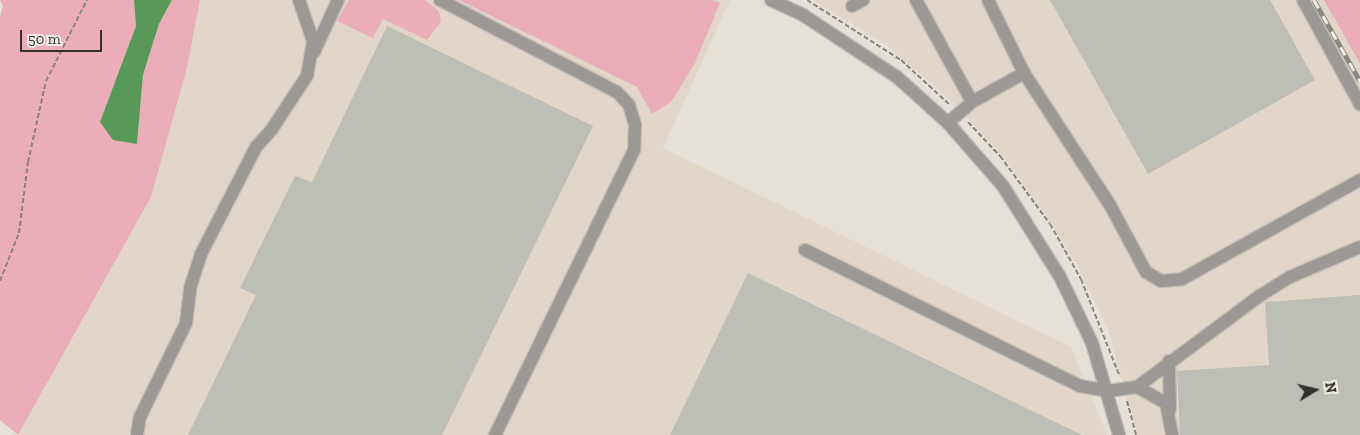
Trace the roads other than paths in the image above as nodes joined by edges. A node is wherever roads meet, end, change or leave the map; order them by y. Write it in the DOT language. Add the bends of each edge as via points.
graph roads {
  1 [pos="299,0"];
  2 [pos="338,0"];
  3 [pos="440,0"];
  4 [pos="770,0"];
  5 [pos="916,0"];
  6 [pos="988,0"];
  7 [pos="1303,0"];
  8 [pos="311,59"];
  9 [pos="1024,73"];
  10 [pos="972,102"];
  11 [pos="1360,104"];
  12 [pos="948,123"];
  13 [pos="1360,180"];
  14 [pos="1360,248"];
  15 [pos="805,250"];
  16 [pos="1169,361"];
  17 [pos="1137,387"];
  18 [pos="1108,390"];
  19 [pos="1170,410"];
  20 [pos="137,435"];
  21 [pos="495,435"];
  22 [pos="1118,435"];
  23 [pos="1172,435"];
  1 -- 8 [label="street" via="313,42"];
  2 -- 8 [label="street"];
  3 -- 21 [label="street" via="617,92 629,105 635,125 634,150"];
  4 -- 12 [label="street" via="865,53"];
  5 -- 10 [label="street"];
  6 -- 9 [label="street"];
  7 -- 11 [label="street"];
  8 -- 20 [label="street" via="295,97 256,147 201,254 190,288 186,323 140,417"];
  9 -- 10 [label="street"];
  9 -- 13 [label="street" via="1110,205 1146,272 1161,281 1182,279"];
  10 -- 12 [label="street"];
  12 -- 18 [label="street" via="1003,186 1029,223 1092,343"];
  14 -- 16 [label="street" via="1290,277"];
  15 -- 18 [label="street" via="1080,386"];
  16 -- 17 [label="street"];
  16 -- 19 [label="street"];
  17 -- 18 [label="street"];
  17 -- 19 [label="street" via="1160,399"];
  18 -- 22 [label="street"];
  19 -- 23 [label="street"];
}
